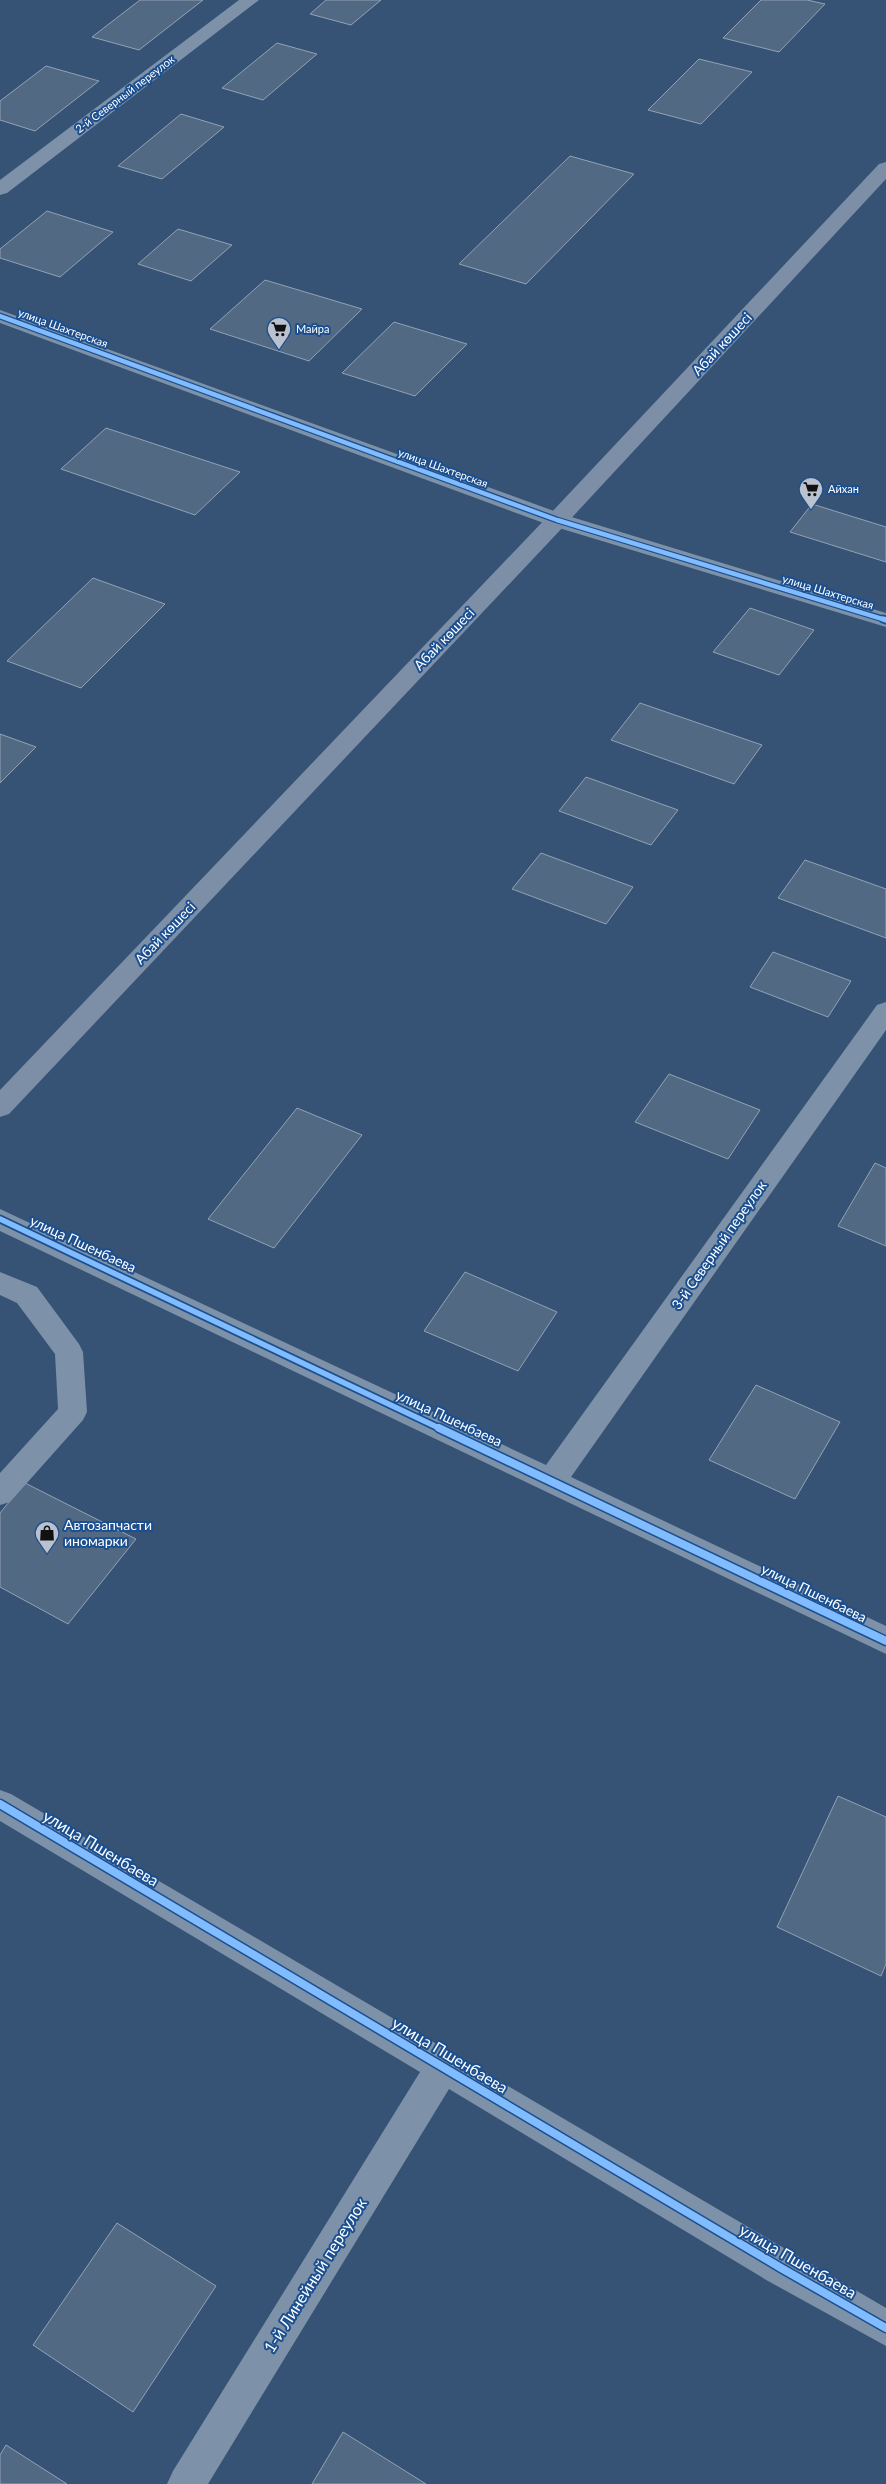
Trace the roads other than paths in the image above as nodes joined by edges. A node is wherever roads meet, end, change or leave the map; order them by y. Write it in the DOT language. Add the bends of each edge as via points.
graph roads {
  1 [pos="250,0"];
  2 [pos="886,168"];
  3 [pos="0,189"];
  4 [pos="0,316"];
  5 [pos="557,520"];
  6 [pos="886,620"];
  7 [pos="886,1011"];
  8 [pos="0,1107"];
  9 [pos="0,1219"];
  10 [pos="0,1283"];
  11 [pos="552,1480"];
  12 [pos="0,1494"];
  13 [pos="886,1641"];
  14 [pos="0,1804"];
  15 [pos="443,2067"];
  16 [pos="886,2328"];
  17 [pos="186,2484"];
  1 -- 3 [label="street, 2-й Северный переулок"];
  2 -- 5 [label="main road, Абай көшесі"];
  4 -- 5 [label="street, улица Шахтерская"];
  5 -- 6 [label="street, улица Шахтерская"];
  5 -- 8 [label="main road, Абай көшесі"];
  7 -- 11 [label="street, 3-й Северный переулок"];
  9 -- 11 [label="street, улица Пшенбаева"];
  10 -- 12 [label="street" via="27,1295 69,1352 72,1412"];
  11 -- 13 [label="street, улица Пшенбаева"];
  14 -- 15 [label="street, улица Пшенбаева"];
  15 -- 16 [label="street, улица Пшенбаева"];
  15 -- 17 [label="street, 1-й Линейный переулок"];
}
